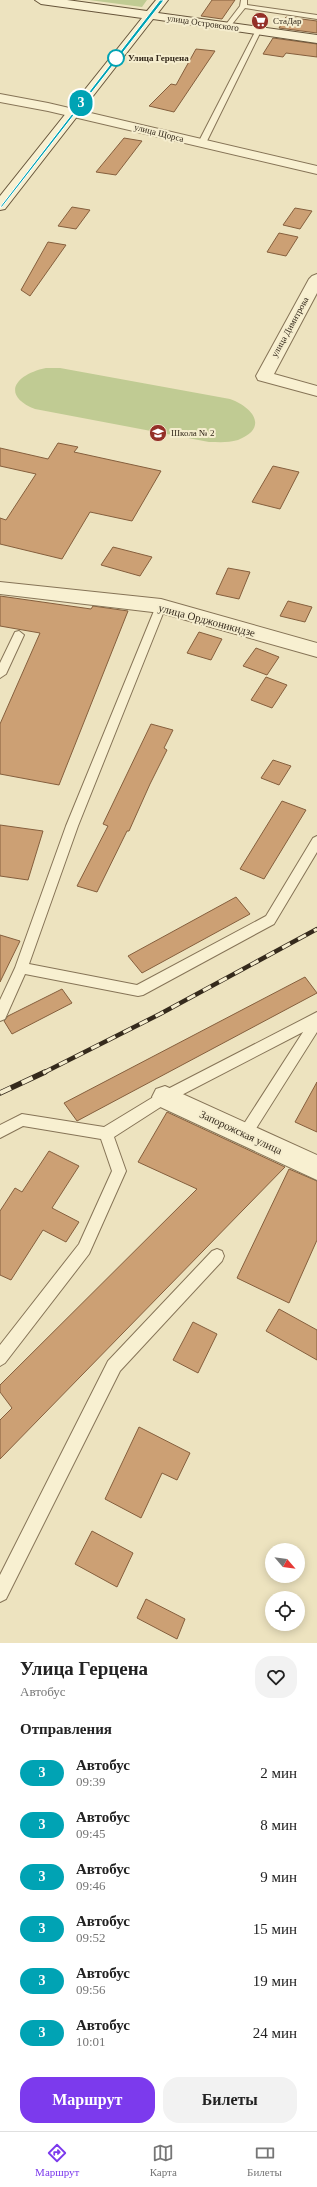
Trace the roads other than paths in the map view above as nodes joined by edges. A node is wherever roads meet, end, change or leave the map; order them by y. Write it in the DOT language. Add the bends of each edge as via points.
graph roads {
  1 [pos="41,0"];
  2 [pos="162,0"];
  3 [pos="244,3"];
  4 [pos="150,16"];
  5 [pos="317,17"];
  6 [pos="228,27"];
  7 [pos="258,31"];
  8 [pos="317,39"];
  9 [pos="0,98"];
  10 [pos="73,112"];
  11 [pos="202,143"];
  12 [pos="317,170"];
  13 [pos="0,206"];
  14 [pos="317,279"];
  15 [pos="317,391"];
  16 [pos="0,588"];
  17 [pos="161,606"];
  18 [pos="19,635"];
  19 [pos="317,650"];
  20 [pos="0,674"];
  21 [pos="317,841"];
  22 [pos="22,968"];
  23 [pos="0,1015"];
  24 [pos="317,1020"];
  25 [pos="165,1097"];
  26 [pos="0,1132"];
  27 [pos="106,1134"];
  28 [pos="245,1134"];
  29 [pos="317,1168"];
  30 [pos="217,1256"];
  31 [pos="0,1358"];
  32 [pos="0,1594"];
  1 -- 4 [label="street, улица Островского"];
  2 -- 4 [label="street"];
  3 -- 5 [label="lane"];
  3 -- 6 [label="lane"];
  4 -- 6 [label="street, улица Островского"];
  4 -- 10 [label="street"];
  6 -- 7 [label="street, улица Островского"];
  7 -- 8 [label="street, улица Островского"];
  7 -- 11 [label="lane"];
  9 -- 10 [label="street, улица Щорса"];
  10 -- 11 [label="street, улица Щорса"];
  10 -- 13 [label="street"];
  11 -- 12 [label="street, улица Щорса"];
  14 -- 15 [label="street, улица Димитрова" via="264,376"];
  16 -- 17 [label="street, улица Орджоникидзе"];
  17 -- 19 [label="street, улица Орджоникидзе"];
  17 -- 22 [label="lane" via="72,826"];
  18 -- 20 [label="lane"];
  21 -- 22 [label="lane" via="270,920 138,992"];
  22 -- 23 [label="lane"];
  24 -- 25 [label="lane"];
  24 -- 28 [label="lane"];
  25 -- 27 [label="lane"];
  25 -- 28 [label="street, Запорожская улица"];
  26 -- 27 [label="lane" via="22,1120"];
  27 -- 31 [label="lane" via="118,1171 84,1249"];
  28 -- 29 [label="street, Запорожская улица"];
  30 -- 32 [label="lane" via="114,1366"];
}
